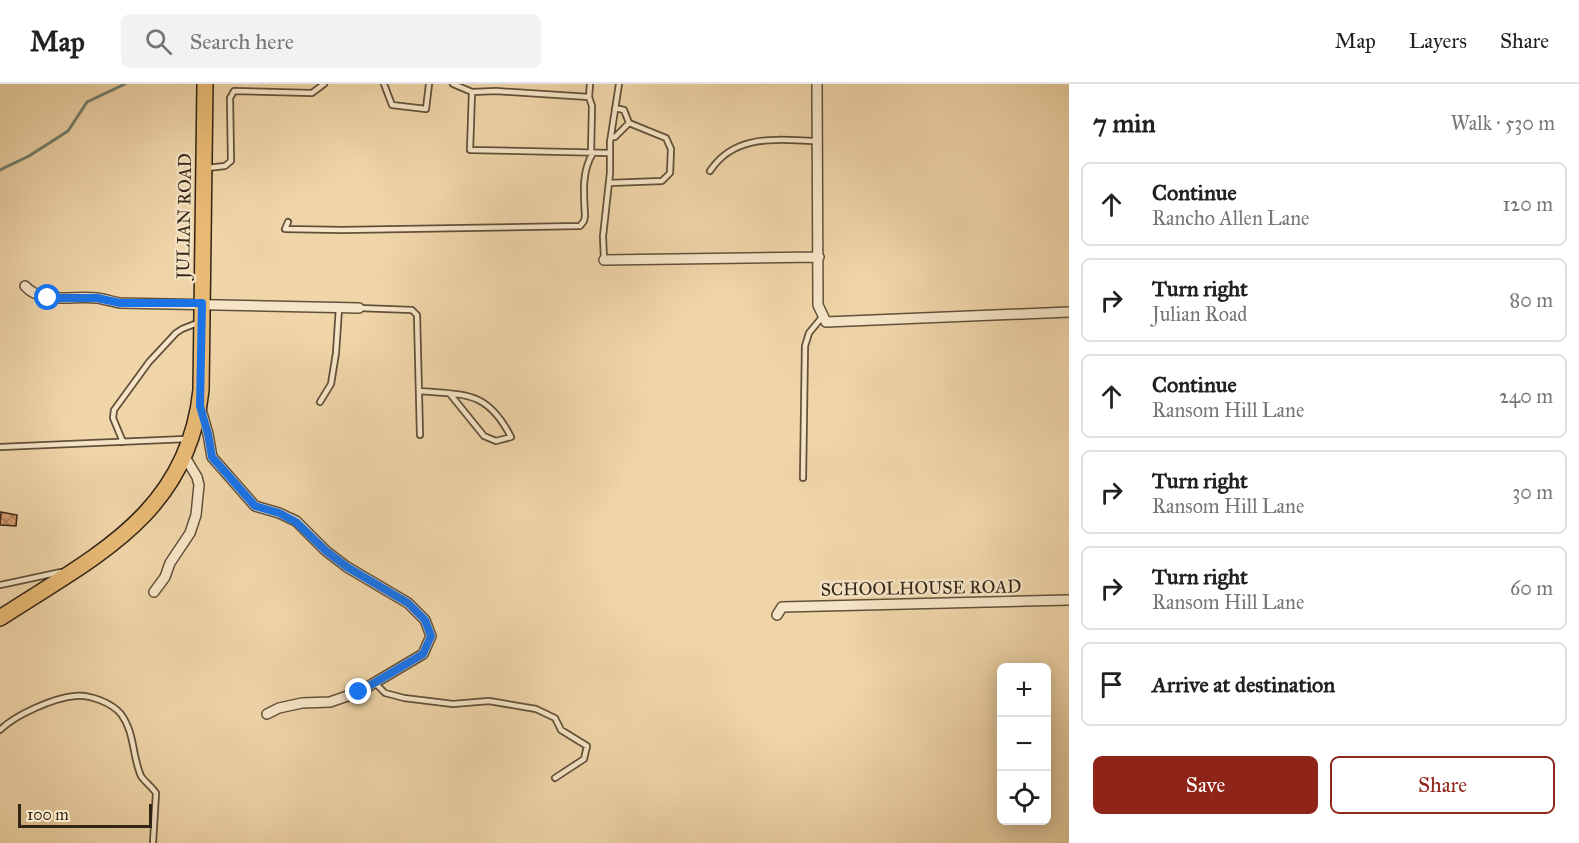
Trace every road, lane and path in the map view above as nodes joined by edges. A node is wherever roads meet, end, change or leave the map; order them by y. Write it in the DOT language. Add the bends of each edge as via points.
graph roads {
  1 [pos="205,84"];
  2 [pos="324,84"];
  3 [pos="384,84"];
  4 [pos="429,84"];
  5 [pos="453,84"];
  6 [pos="590,84"];
  7 [pos="619,84"];
  8 [pos="817,84"];
  9 [pos="472,92"];
  10 [pos="590,97"];
  11 [pos="615,108"];
  12 [pos="629,123"];
  13 [pos="611,137"];
  14 [pos="817,141"];
  15 [pos="592,153"];
  16 [pos="610,153"];
  17 [pos="204,168"];
  18 [pos="710,171"];
  19 [pos="609,183"];
  20 [pos="288,222"];
  21 [pos="819,258"];
  22 [pos="604,260"];
  23 [pos="25,286"];
  24 [pos="202,303"];
  25 [pos="339,308"];
  26 [pos="359,308"];
  27 [pos="1069,312"];
  28 [pos="823,316"];
  29 [pos="202,321"];
  30 [pos="419,391"];
  31 [pos="450,394"];
  32 [pos="320,402"];
  33 [pos="200,406"];
  34 [pos="420,435"];
  35 [pos="192,438"];
  36 [pos="123,442"];
  37 [pos="0,447"];
  38 [pos="185,457"];
  39 [pos="803,478"];
  40 [pos="73,571"];
  41 [pos="0,585"];
  42 [pos="154,592"];
  43 [pos="1069,600"];
  44 [pos="777,615"];
  45 [pos="0,618"];
  46 [pos="375,683"];
  47 [pos="267,714"];
  48 [pos="0,730"];
  49 [pos="555,778"];
  50 [pos="153,843"];
  1 -- 17 [label="main road, JULIAN ROAD"];
  2 -- 17 [label="lane" via="312,93 234,91 230,98 231,161 225,166"];
  3 -- 4 [label="lane" via="392,105 426,109"];
  5 -- 9 [label="lane"];
  6 -- 10 [label="lane"];
  7 -- 11 [label="lane"];
  8 -- 14 [label="street"];
  9 -- 10 [label="lane"];
  9 -- 15 [label="lane" via="470,150"];
  10 -- 15 [label="lane"];
  11 -- 12 [label="lane" via="624,110"];
  11 -- 13 [label="lane"];
  12 -- 13 [label="lane"];
  12 -- 19 [label="lane" via="666,138 671,149 670,173 662,181"];
  13 -- 16 [label="lane"];
  14 -- 18 [label="lane" via="748,144 723,154"];
  14 -- 21 [label="street"];
  15 -- 16 [label="lane"];
  15 -- 20 [label="lane" via="584,178 585,216 580,226 285,229"];
  16 -- 19 [label="lane"];
  17 -- 24 [label="main road, JULIAN ROAD"];
  19 -- 22 [label="lane"];
  21 -- 22 [label="street"];
  21 -- 28 [label="street" via="818,305"];
  23 -- 24 [label="street" via="48,298"];
  24 -- 25 [label="street"];
  24 -- 29 [label="main road, JULIAN ROAD"];
  25 -- 26 [label="street"];
  25 -- 32 [label="lane" via="331,384"];
  26 -- 30 [label="lane" via="412,310 417,315"];
  27 -- 28 [label="street" via="826,322"];
  28 -- 39 [label="lane" via="805,346"];
  29 -- 33 [label="main road, JULIAN ROAD"];
  29 -- 36 [label="lane" via="176,333 114,410 113,418"];
  30 -- 31 [label="lane"];
  30 -- 34 [label="lane"];
  31 -- 31 [label="lane" via="486,403 511,437 496,441 484,436"];
  33 -- 35 [label="main road, JULIAN ROAD"];
  33 -- 46 [label="street" via="212,457 255,506 296,522 347,567 408,603 425,620 431,636 423,654"];
  35 -- 36 [label="lane"];
  35 -- 38 [label="main road, JULIAN ROAD"];
  36 -- 37 [label="lane"];
  38 -- 40 [label="main road, JULIAN ROAD" via="167,489 144,517 112,546"];
  38 -- 42 [label="street" via="199,484 196,516 190,534"];
  40 -- 41 [label="lane"];
  40 -- 45 [label="main road, JULIAN ROAD"];
  43 -- 44 [label="street, SCHOOLHOUSE ROAD" via="782,607"];
  46 -- 47 [label="street" via="330,702 303,703"];
  46 -- 49 [label="lane" via="386,693 404,698 453,704 506,702 555,718 561,730 587,746 584,759"];
  48 -- 50 [label="lane" via="9,721 77,695 94,698 120,713 130,733 142,779 156,793"];
}
